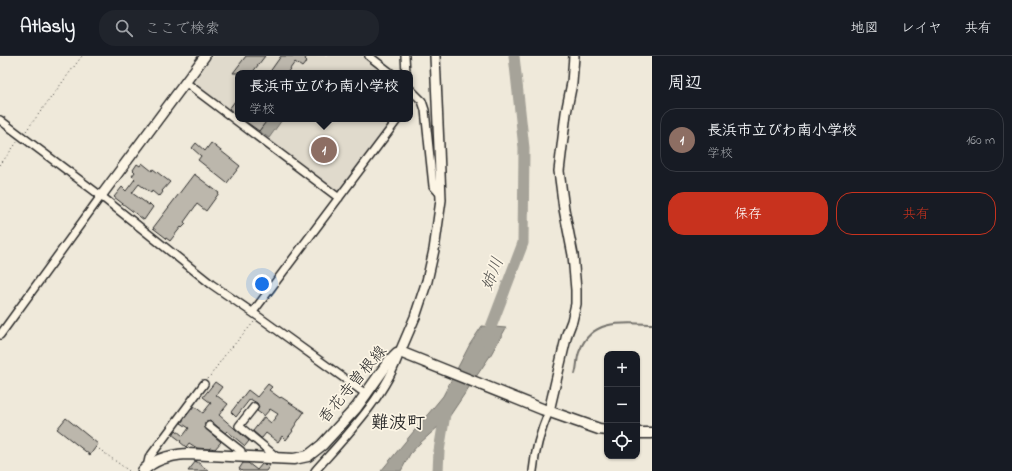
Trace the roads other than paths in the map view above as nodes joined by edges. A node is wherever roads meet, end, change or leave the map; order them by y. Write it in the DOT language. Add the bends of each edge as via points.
graph roads {
  1 [pos="205,56"];
  2 [pos="369,56"];
  3 [pos="405,56"];
  4 [pos="435,56"];
  5 [pos="574,56"];
  6 [pos="387,70"];
  7 [pos="406,70"];
  8 [pos="185,82"];
  9 [pos="413,92"];
  10 [pos="0,120"];
  11 [pos="235,120"];
  12 [pos="238,122"];
  13 [pos="396,122"];
  14 [pos="441,195"];
  15 [pos="101,196"];
  16 [pos="338,198"];
  17 [pos="256,314"];
  18 [pos="0,335"];
  19 [pos="404,353"];
  20 [pos="204,384"];
  21 [pos="366,394"];
  22 [pos="254,407"];
  23 [pos="546,410"];
  24 [pos="209,426"];
  25 [pos="604,430"];
  26 [pos="640,433"];
  27 [pos="652,433"];
  28 [pos="241,457"];
  29 [pos="279,459"];
  30 [pos="145,469"];
  31 [pos="315,471"];
  32 [pos="533,471"];
  1 -- 8 [label="street"];
  2 -- 6 [label="street"];
  3 -- 7 [label="street"];
  4 -- 14 [label="street"];
  5 -- 23 [label="street" via="559,171 573,255 576,304"];
  8 -- 11 [label="street"];
  8 -- 15 [label="street"];
  9 -- 14 [label="street" via="422,101 425,110 433,186"];
  10 -- 15 [label="street"];
  12 -- 16 [label="street"];
  13 -- 16 [label="street"];
  14 -- 19 [label="street" via="427,281"];
  15 -- 17 [label="street" via="211,284"];
  15 -- 18 [label="street"];
  16 -- 17 [label="street"];
  17 -- 21 [label="street"];
  19 -- 21 [label="main road, 香花寺曽根線" via="397,353 390,360"];
  19 -- 23 [label="main road, 香花寺曽根線"];
  19 -- 31 [label="street" via="379,393"];
  20 -- 30 [label="street" via="149,458"];
  21 -- 29 [label="main road, 香花寺曽根線" via="312,454 299,459"];
  22 -- 29 [label="street" via="239,426"];
  23 -- 25 [label="main road, 香花寺曽根線"];
  23 -- 32 [label="street"];
  24 -- 28 [label="street" via="241,451"];
  26 -- 27 [label="main road"];
  28 -- 29 [label="main road, 香花寺曽根線"];
  28 -- 30 [label="main road, 香花寺曽根線" via="173,455"];
}
